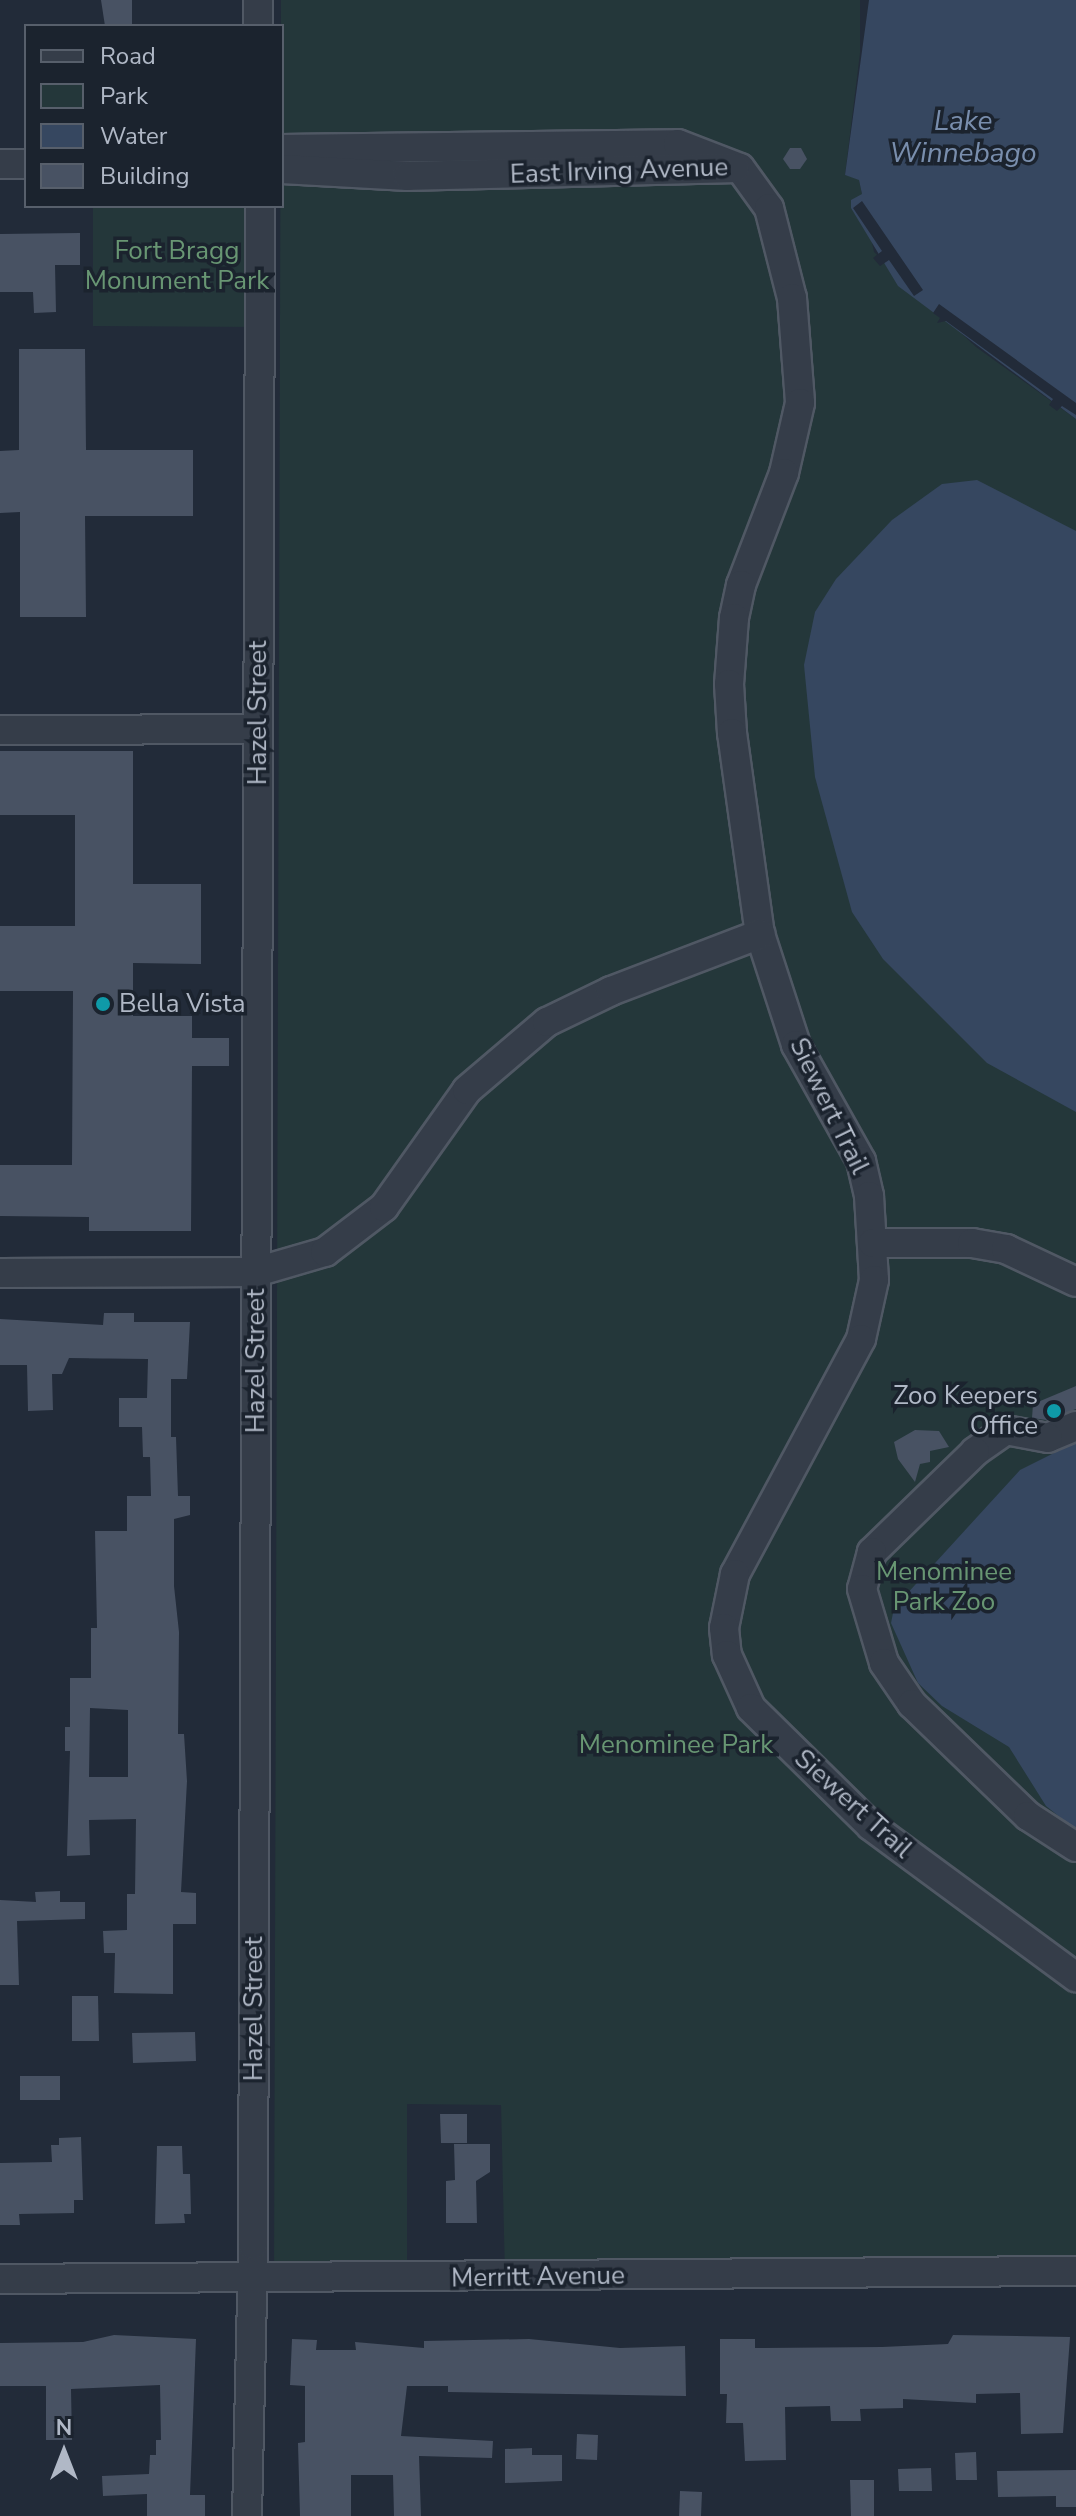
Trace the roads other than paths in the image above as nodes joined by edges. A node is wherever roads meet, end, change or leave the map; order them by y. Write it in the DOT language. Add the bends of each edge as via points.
graph roads {
  1 [pos="258,0"];
  2 [pos="258,24"];
  3 [pos="284,149"];
  4 [pos="0,164"];
  5 [pos="24,164"];
  6 [pos="740,168"];
  7 [pos="284,169"];
  8 [pos="260,208"];
  9 [pos="258,729"];
  10 [pos="0,730"];
  11 [pos="760,934"];
  12 [pos="873,1243"];
  13 [pos="256,1272"];
  14 [pos="0,1273"];
  15 [pos="1076,1282"];
  16 [pos="1076,1426"];
  17 [pos="1076,1847"];
  18 [pos="1076,1977"];
  19 [pos="1076,2271"];
  20 [pos="250,2277"];
  21 [pos="0,2279"];
  22 [pos="247,2516"];
  1 -- 2 [label="street"];
  3 -- 6 [label="street, East Irving Avenue" via="659,143 697,148"];
  4 -- 5 [label="street"];
  6 -- 7 [label="street, East Irving Avenue" via="408,176"];
  6 -- 11 [label="street, Siewert Trail" via="769,208 784,256 798,339 800,403 784,473 741,585 731,649 732,733"];
  8 -- 9 [label="street, Hazel Street"];
  9 -- 10 [label="street"];
  9 -- 13 [label="street, Hazel Street"];
  11 -- 12 [label="street, Siewert Trail" via="796,1045 861,1161"];
  11 -- 13 [label="street" via="611,991 547,1022 467,1090 409,1176 357,1231 299,1263"];
  12 -- 15 [label="street" via="972,1243 1006,1249"];
  12 -- 18 [label="street, Siewert Trail" via="874,1280 861,1339 735,1574 724,1628 727,1655 751,1708 871,1826"];
  13 -- 14 [label="street"];
  13 -- 20 [label="street, Hazel Street"];
  16 -- 17 [label="street" via="1048,1438 1006,1430 975,1452 872,1552 862,1589 884,1663 912,1704 1028,1816"];
  19 -- 20 [label="street, Merritt Avenue"];
  20 -- 21 [label="street, Merritt Avenue"];
  20 -- 22 [label="street, Hazel Street"];
}
